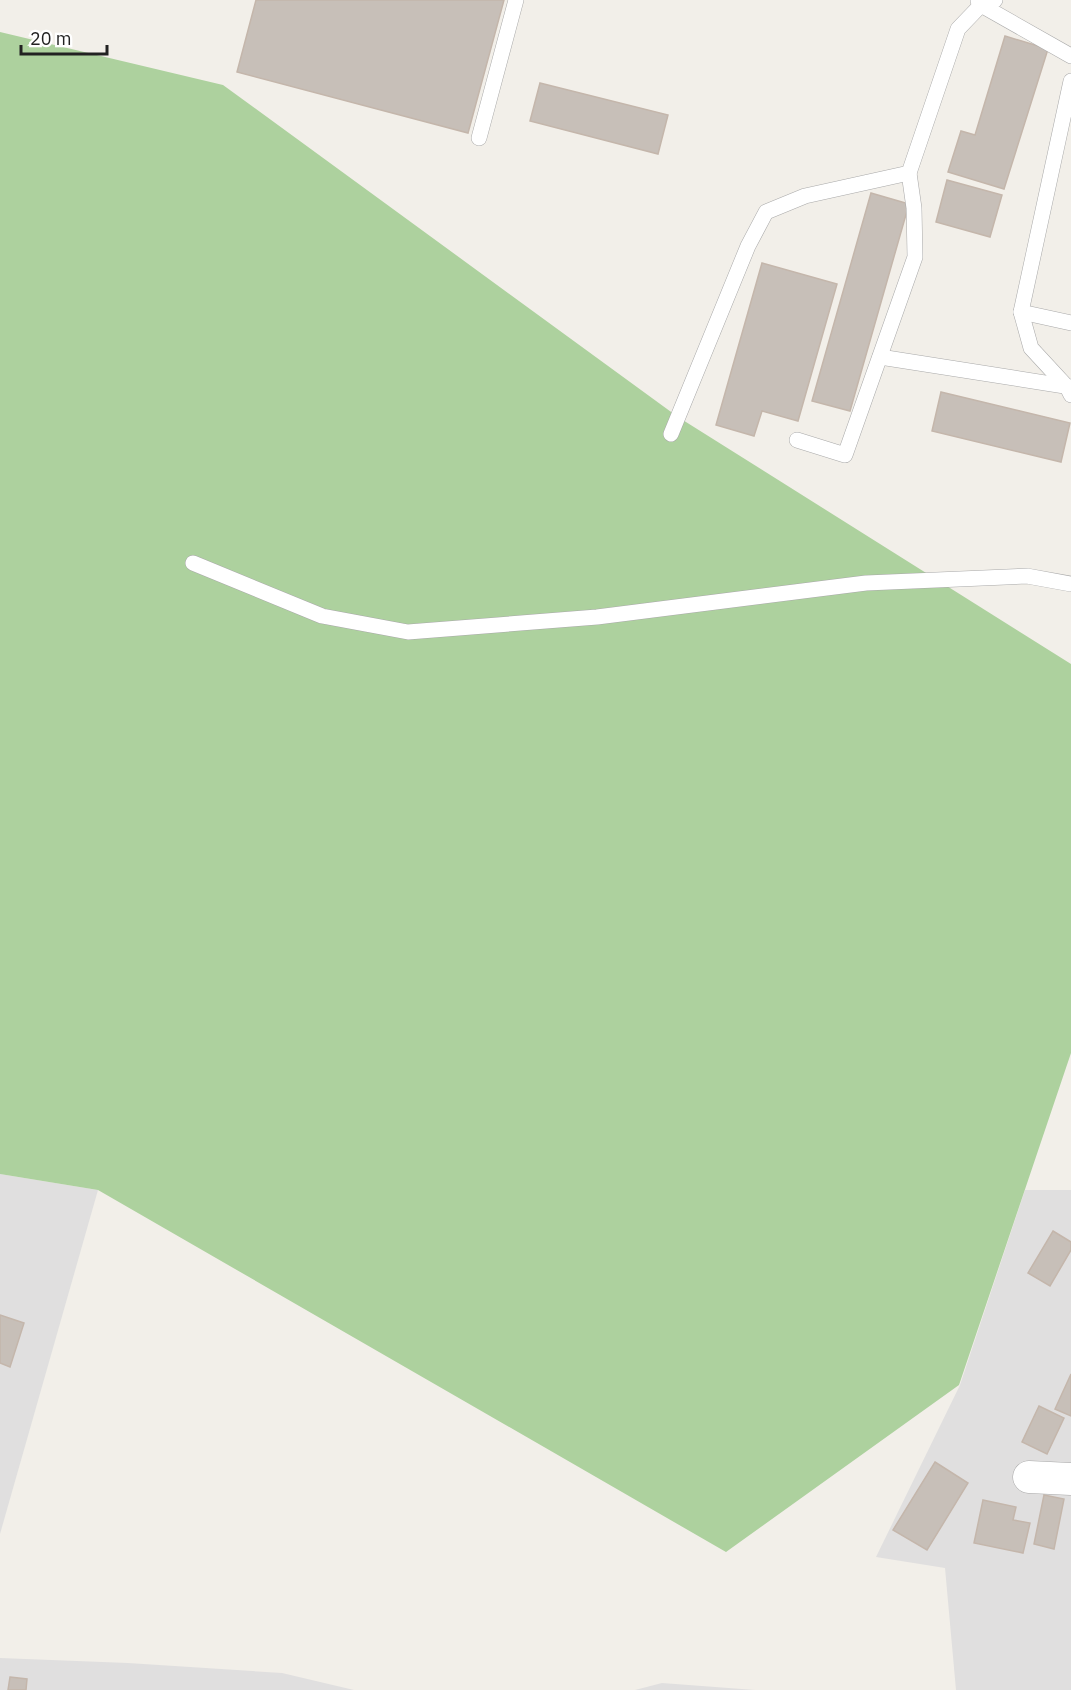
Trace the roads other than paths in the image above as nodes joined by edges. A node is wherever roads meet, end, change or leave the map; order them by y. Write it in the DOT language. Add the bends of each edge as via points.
graph roads {
  1 [pos="516,0"];
  2 [pos="985,2"];
  3 [pos="1071,56"];
  4 [pos="1071,81"];
  5 [pos="479,138"];
  6 [pos="1065,140"];
  7 [pos="909,173"];
  8 [pos="1021,312"];
  9 [pos="1071,323"];
  10 [pos="880,357"];
  11 [pos="1070,390"];
  12 [pos="671,434"];
  13 [pos="797,440"];
  14 [pos="193,563"];
  15 [pos="1071,584"];
  16 [pos="1029,1477"];
  17 [pos="1071,1479"];
  1 -- 5 [label="lane"];
  2 -- 3 [label="lane"];
  2 -- 7 [label="lane" via="958,29"];
  4 -- 6 [label="lane"];
  6 -- 8 [label="lane"];
  7 -- 10 [label="lane" via="915,257"];
  7 -- 12 [label="lane" via="805,196 766,212 748,246"];
  8 -- 9 [label="lane"];
  8 -- 11 [label="lane" via="1031,348"];
  10 -- 11 [label="lane"];
  10 -- 13 [label="lane" via="845,455"];
  14 -- 15 [label="lane" via="322,616 408,632 597,617 866,583 1027,576"];
  16 -- 17 [label="street"];
}
